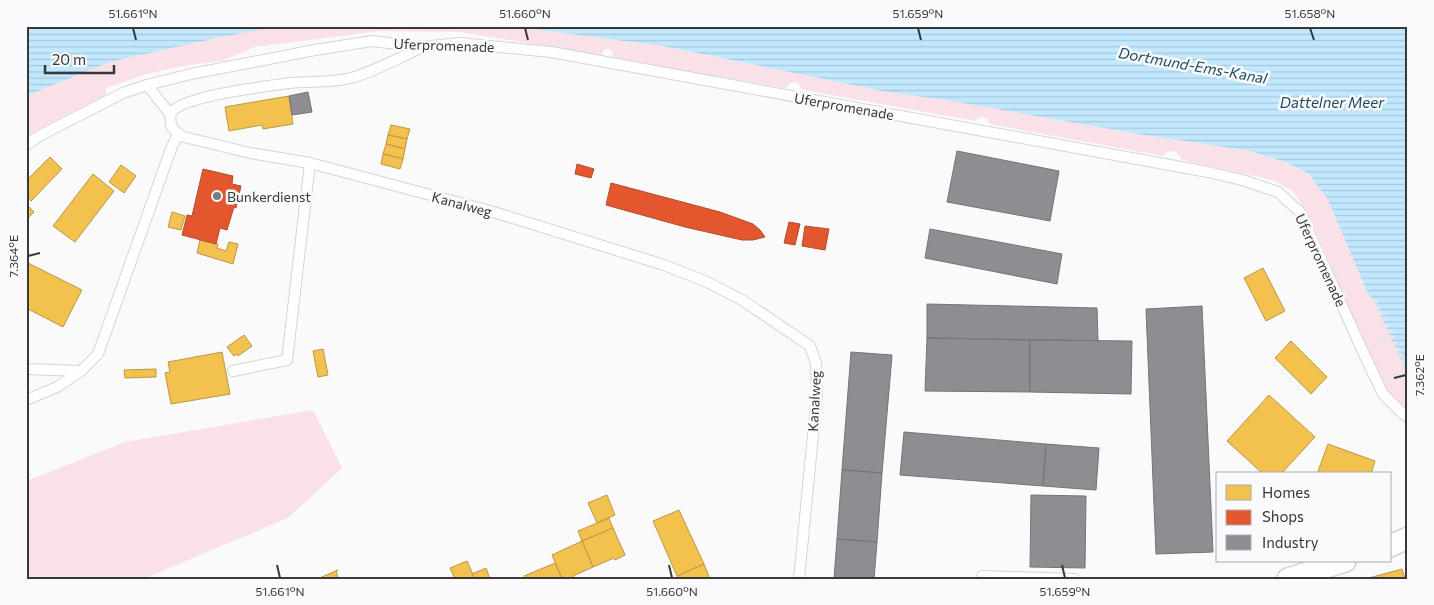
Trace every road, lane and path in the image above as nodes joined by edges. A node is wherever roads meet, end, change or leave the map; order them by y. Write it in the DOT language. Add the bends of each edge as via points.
graph roads {
  1 [pos="422,47"];
  2 [pos="147,84"];
  3 [pos="170,114"];
  4 [pos="178,134"];
  5 [pos="28,142"];
  6 [pos="310,163"];
  7 [pos="1375,300"];
  8 [pos="1392,336"];
  9 [pos="1383,341"];
  10 [pos="26,369"];
  11 [pos="233,371"];
  12 [pos="81,372"];
  13 [pos="1397,374"];
  14 [pos="26,400"];
  15 [pos="1408,416"];
  16 [pos="1408,538"];
  17 [pos="1392,545"];
  18 [pos="1342,562"];
  19 [pos="982,576"];
  20 [pos="799,579"];
  21 [pos="1075,579"];
  22 [pos="1288,579"];
  1 -- 2 [label="lane, Uferpromenade" via="372,41"];
  1 -- 3 [label="lane" via="350,78 236,91 180,106 172,109"];
  1 -- 15 [label="lane, Uferpromenade" via="460,43 551,52 1208,172 1268,188 1278,192 1300,212 1383,394"];
  2 -- 3 [label="lane"];
  2 -- 5 [label="lane, Uferpromenade"];
  3 -- 4 [label="lane" via="172,126"];
  4 -- 6 [label="lane, Kanalweg" via="250,153"];
  4 -- 12 [label="lane" via="98,354"];
  6 -- 11 [label="lane" via="287,360"];
  6 -- 20 [label="lane, Kanalweg" via="487,210 661,264 742,300 810,346 816,363 817,394"];
  7 -- 8 [label="path"];
  8 -- 9 [label="path"];
  8 -- 13 [label="path" via="1408,368"];
  10 -- 12 [label="lane"];
  12 -- 14 [label="lane"];
  16 -- 17 [label="street"];
  18 -- 22 [label="street"];
  19 -- 21 [label="lane"];
}
